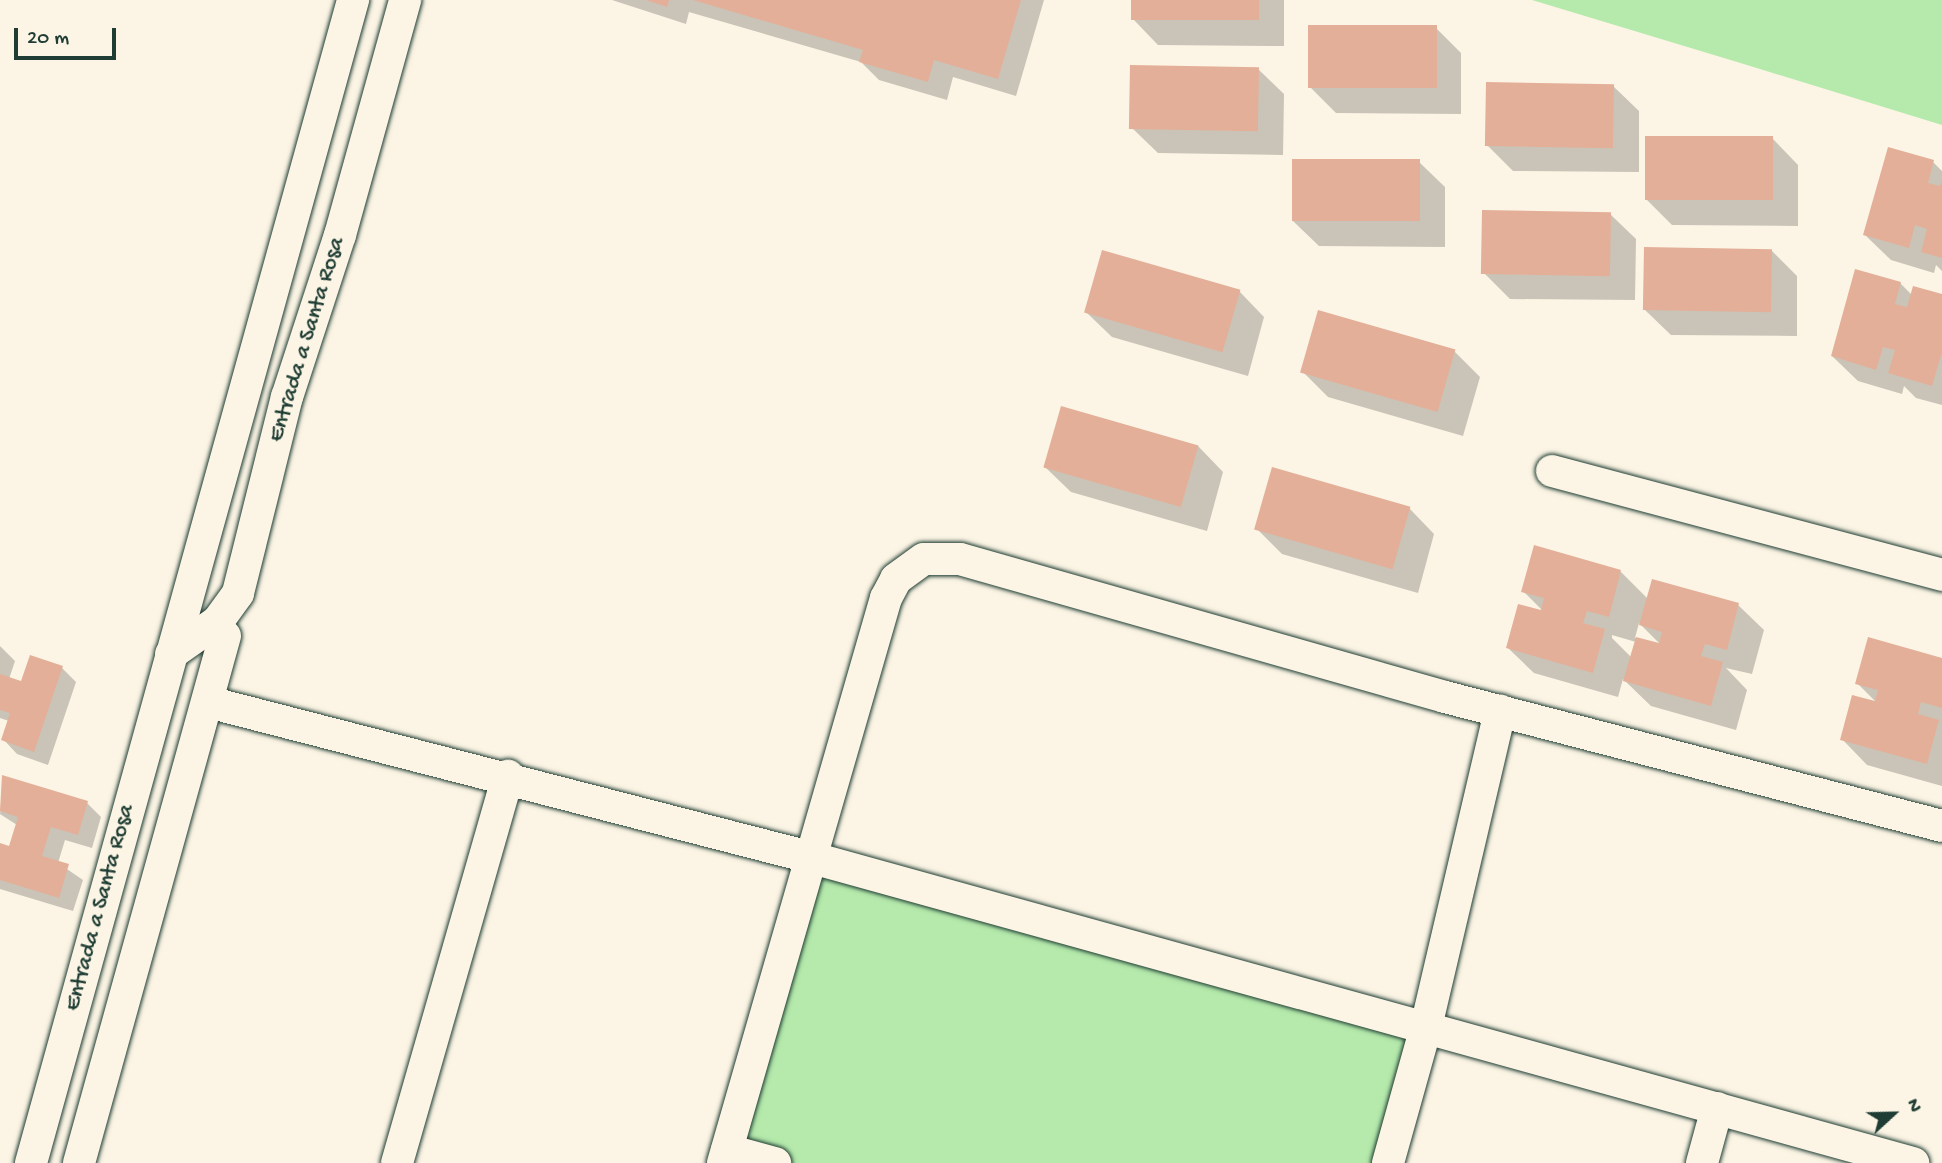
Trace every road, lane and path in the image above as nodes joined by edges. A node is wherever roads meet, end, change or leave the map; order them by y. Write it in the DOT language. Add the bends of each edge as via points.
graph roads {
  1 [pos="353,0"];
  2 [pos="405,0"];
  3 [pos="260,336"];
  4 [pos="301,351"];
  5 [pos="1552,471"];
  6 [pos="1942,575"];
  7 [pos="225,636"];
  8 [pos="171,654"];
  9 [pos="208,702"];
  10 [pos="1500,711"];
  11 [pos="508,776"];
  12 [pos="1942,826"];
  13 [pos="809,858"];
  14 [pos="1426,1027"];
  15 [pos="1717,1108"];
  16 [pos="725,1156"];
  17 [pos="31,1163"];
  18 [pos="79,1163"];
  19 [pos="397,1163"];
  20 [pos="775,1163"];
  21 [pos="1388,1163"];
  22 [pos="1702,1163"];
  23 [pos="1913,1163"];
  1 -- 3 [label="street, Entrada a Santa Rosa"];
  2 -- 4 [label="street, Entrada a Santa Rosa" via="340,235"];
  3 -- 4 [label="street"];
  3 -- 8 [label="street, Entrada a Santa Rosa"];
  4 -- 8 [label="street, Entrada a Santa Rosa" via="238,593 218,621"];
  5 -- 6 [label="street"];
  7 -- 9 [label="street"];
  8 -- 17 [label="street, Entrada a Santa Rosa"];
  9 -- 11 [label="street"];
  9 -- 18 [label="street"];
  10 -- 12 [label="street"];
  10 -- 13 [label="street" via="970,562 924,559 896,579 886,598"];
  10 -- 14 [label="street"];
  11 -- 13 [label="street"];
  11 -- 19 [label="street"];
  13 -- 14 [label="street"];
  13 -- 16 [label="street"];
  14 -- 15 [label="street"];
  14 -- 21 [label="street"];
  15 -- 22 [label="street"];
  15 -- 23 [label="street"];
  16 -- 20 [label="street"];
}
